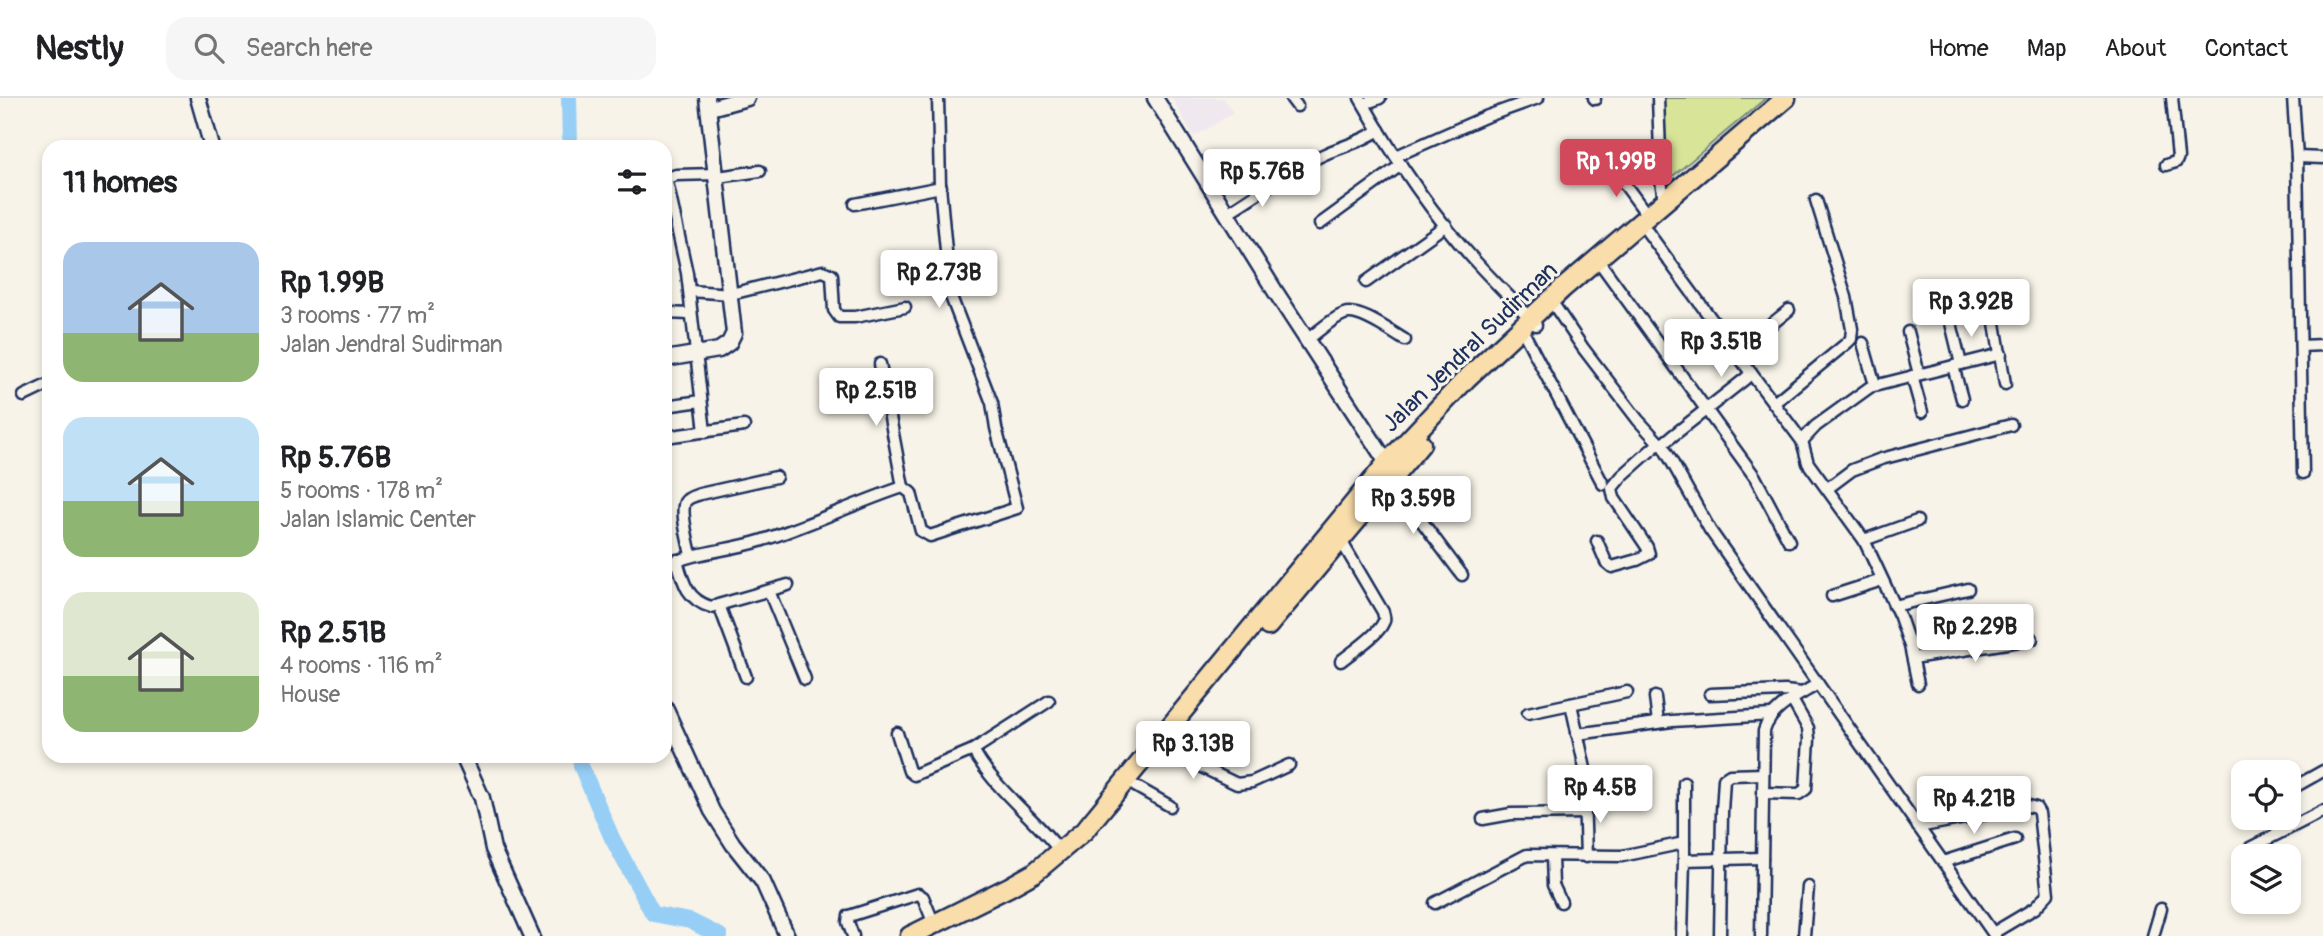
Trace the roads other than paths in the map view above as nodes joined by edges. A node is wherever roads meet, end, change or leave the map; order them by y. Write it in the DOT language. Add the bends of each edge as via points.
graph roads {
  1 [pos="198,98"];
  2 [pos="747,98"];
  3 [pos="938,98"];
  4 [pos="1155,98"];
  5 [pos="1380,98"];
  6 [pos="1538,98"];
  7 [pos="1658,98"];
  8 [pos="1787,98"];
  9 [pos="1801,98"];
  10 [pos="2172,98"];
  11 [pos="2293,98"];
  12 [pos="1362,101"];
  13 [pos="708,103"];
  14 [pos="1511,103"];
  15 [pos="1379,130"];
  16 [pos="210,140"];
  17 [pos="2297,156"];
  18 [pos="2323,158"];
  19 [pos="1399,161"];
  20 [pos="1609,163"];
  21 [pos="2166,165"];
  22 [pos="760,171"];
  23 [pos="718,175"];
  24 [pos="672,177"];
  25 [pos="941,187"];
  26 [pos="1816,200"];
  27 [pos="1664,203"];
  28 [pos="672,204"];
  29 [pos="855,204"];
  30 [pos="1227,213"];
  31 [pos="1645,223"];
  32 [pos="1320,224"];
  33 [pos="1446,225"];
  34 [pos="1603,267"];
  35 [pos="1366,282"];
  36 [pos="690,291"];
  37 [pos="731,294"];
  38 [pos="1992,305"];
  39 [pos="905,307"];
  40 [pos="1556,308"];
  41 [pos="1789,310"];
  42 [pos="672,313"];
  43 [pos="690,314"];
  44 [pos="1951,323"];
  45 [pos="1530,326"];
  46 [pos="1908,332"];
  47 [pos="1307,340"];
  48 [pos="1405,340"];
  49 [pos="1863,343"];
  50 [pos="2323,345"];
  51 [pos="2301,346"];
  52 [pos="1737,352"];
  53 [pos="2001,354"];
  54 [pos="695,355"];
  55 [pos="672,358"];
  56 [pos="880,364"];
  57 [pos="1957,365"];
  58 [pos="1751,373"];
  59 [pos="1916,375"];
  60 [pos="2005,384"];
  61 [pos="1875,385"];
  62 [pos="42,387"];
  63 [pos="24,396"];
  64 [pos="1962,399"];
  65 [pos="701,401"];
  66 [pos="1774,403"];
  67 [pos="672,405"];
  68 [pos="1706,411"];
  69 [pos="1922,412"];
  70 [pos="2011,425"];
  71 [pos="744,426"];
  72 [pos="705,432"];
  73 [pos="672,436"];
  74 [pos="1802,441"];
  75 [pos="1661,444"];
  76 [pos="1390,472"];
  77 [pos="2303,473"];
  78 [pos="776,477"];
  79 [pos="1604,484"];
  80 [pos="903,487"];
  81 [pos="1828,488"];
  82 [pos="1917,521"];
  83 [pos="1340,539"];
  84 [pos="1864,540"];
  85 [pos="1597,541"];
  86 [pos="1789,541"];
  87 [pos="691,555"];
  88 [pos="677,560"];
  89 [pos="672,562"];
  90 [pos="1462,575"];
  91 [pos="1882,580"];
  92 [pos="788,585"];
  93 [pos="1968,589"];
  94 [pos="769,591"];
  95 [pos="1832,596"];
  96 [pos="719,605"];
  97 [pos="1894,606"];
  98 [pos="2032,639"];
  99 [pos="1913,658"];
  100 [pos="1341,661"];
  101 [pos="746,677"];
  102 [pos="805,679"];
  103 [pos="1818,684"];
  104 [pos="1918,684"];
  105 [pos="1627,692"];
  106 [pos="1802,693"];
  107 [pos="1710,694"];
  108 [pos="1655,697"];
  109 [pos="1792,700"];
  110 [pos="1049,701"];
  111 [pos="1571,704"];
  112 [pos="1528,713"];
  113 [pos="1771,715"];
  114 [pos="672,723"];
  115 [pos="1658,723"];
  116 [pos="897,733"];
  117 [pos="1577,734"];
  118 [pos="1164,749"];
  119 [pos="973,750"];
  120 [pos="466,763"];
  121 [pos="1289,765"];
  122 [pos="2323,771"];
  123 [pos="1763,774"];
  124 [pos="1684,783"];
  125 [pos="2301,783"];
  126 [pos="1135,786"];
  127 [pos="1763,793"];
  128 [pos="1170,806"];
  129 [pos="2323,811"];
  130 [pos="1585,813"];
  131 [pos="1483,819"];
  132 [pos="1919,827"];
  133 [pos="2015,839"];
  134 [pos="1684,843"];
  135 [pos="2258,844"];
  136 [pos="1061,852"];
  137 [pos="1552,857"];
  138 [pos="1586,857"];
  139 [pos="1722,858"];
  140 [pos="1762,858"];
  141 [pos="1684,860"];
  142 [pos="1943,862"];
  143 [pos="1808,887"];
  144 [pos="1561,902"];
  145 [pos="1435,903"];
  146 [pos="2161,909"];
  147 [pos="932,930"];
  148 [pos="1994,935"];
  149 [pos="532,936"];
  150 [pos="787,936"];
  151 [pos="853,936"];
  152 [pos="909,936"];
  153 [pos="1682,936"];
  154 [pos="1720,936"];
  155 [pos="1761,936"];
  156 [pos="1804,936"];
  157 [pos="2153,936"];
  1 -- 16 [label="street"];
  2 -- 13 [label="street"];
  3 -- 25 [label="street"];
  4 -- 30 [label="street"];
  5 -- 12 [label="street"];
  6 -- 14 [label="street"];
  7 -- 27 [label="street"];
  8 -- 27 [label="highway, Jalan Jendral Sudirman"];
  9 -- 31 [label="highway, Jalan Jendral Sudirman"];
  10 -- 21 [label="street" via="2178,161"];
  11 -- 17 [label="street"];
  12 -- 15 [label="street"];
  13 -- 23 [label="street"];
  14 -- 19 [label="street"];
  15 -- 19 [label="street"];
  15 -- 30 [label="street" via="1307,163"];
  17 -- 18 [label="street"];
  17 -- 51 [label="street"];
  19 -- 32 [label="street"];
  19 -- 33 [label="street"];
  20 -- 31 [label="street"];
  22 -- 23 [label="street"];
  23 -- 24 [label="street"];
  23 -- 37 [label="street"];
  25 -- 29 [label="street"];
  25 -- 80 [label="street" via="951,300 992,403 1017,508 930,537 920,531 911,493"];
  26 -- 66 [label="street" via="1846,297 1852,335"];
  27 -- 31 [label="highway, Jalan Jendral Sudirman"];
  28 -- 36 [label="street"];
  30 -- 47 [label="street"];
  31 -- 34 [label="highway, Jalan Jendral Sudirman"];
  31 -- 45 [label="highway, Jalan Jendral Sudirman"];
  31 -- 52 [label="street"];
  33 -- 35 [label="street"];
  33 -- 45 [label="street"];
  34 -- 40 [label="highway, Jalan Jendral Sudirman"];
  34 -- 68 [label="street"];
  36 -- 37 [label="street"];
  36 -- 43 [label="street"];
  37 -- 39 [label="street" via="823,271 832,275 834,310 839,317"];
  37 -- 54 [label="street" via="734,333 729,344"];
  38 -- 53 [label="street"];
  40 -- 45 [label="highway, Jalan Jendral Sudirman"];
  40 -- 75 [label="street" via="1638,420"];
  41 -- 52 [label="street"];
  42 -- 43 [label="street"];
  43 -- 54 [label="street"];
  44 -- 57 [label="street"];
  45 -- 76 [label="highway, Jalan Jendral Sudirman"];
  45 -- 79 [label="street"];
  46 -- 59 [label="street"];
  47 -- 48 [label="street" via="1340,316 1352,313"];
  47 -- 76 [label="street"];
  49 -- 61 [label="street"];
  50 -- 51 [label="street"];
  51 -- 77 [label="street"];
  52 -- 58 [label="street"];
  53 -- 57 [label="street"];
  53 -- 60 [label="street"];
  54 -- 55 [label="street"];
  54 -- 65 [label="street"];
  56 -- 80 [label="street"];
  57 -- 59 [label="street"];
  57 -- 64 [label="street"];
  58 -- 66 [label="street"];
  58 -- 68 [label="street"];
  59 -- 61 [label="street"];
  59 -- 69 [label="street"];
  61 -- 74 [label="street"];
  62 -- 63 [label="street"];
  65 -- 67 [label="street"];
  65 -- 72 [label="street"];
  66 -- 74 [label="street"];
  68 -- 75 [label="street"];
  68 -- 86 [label="street" via="1755,477"];
  70 -- 81 [label="street" via="1881,459 1852,470"];
  71 -- 72 [label="street"];
  72 -- 73 [label="street"];
  74 -- 81 [label="street" via="1808,463"];
  75 -- 85 [label="street" via="1612,488 1649,554 1612,567"];
  75 -- 103 [label="street" via="1710,530"];
  76 -- 83 [label="highway, Jalan Jendral Sudirman"];
  76 -- 90 [label="street"];
  76 -- 136 [label="highway, Jalan Jendral Sudirman" via="1106,806"];
  78 -- 87 [label="street" via="700,494 685,502"];
  80 -- 87 [label="street" via="761,540"];
  81 -- 84 [label="street"];
  82 -- 84 [label="street"];
  83 -- 100 [label="street" via="1385,619"];
  83 -- 118 [label="highway, Jalan Jendral Sudirman"];
  84 -- 91 [label="street"];
  87 -- 88 [label="street"];
  88 -- 89 [label="street"];
  88 -- 96 [label="street" via="692,598 711,607"];
  91 -- 95 [label="street"];
  91 -- 97 [label="street"];
  92 -- 94 [label="street"];
  93 -- 97 [label="street"];
  94 -- 96 [label="street"];
  94 -- 102 [label="street"];
  96 -- 101 [label="street"];
  97 -- 99 [label="street"];
  98 -- 99 [label="street"];
  99 -- 104 [label="street"];
  103 -- 106 [label="street"];
  103 -- 132 [label="street"];
  105 -- 111 [label="street"];
  106 -- 107 [label="street"];
  106 -- 109 [label="street"];
  108 -- 115 [label="street"];
  109 -- 113 [label="street"];
  109 -- 127 [label="street" via="1808,728 1806,789 1799,794"];
  110 -- 119 [label="street"];
  111 -- 112 [label="street"];
  111 -- 117 [label="street"];
  113 -- 115 [label="street"];
  113 -- 123 [label="street" via="1764,731"];
  114 -- 150 [label="street" via="712,811 762,882"];
  115 -- 117 [label="street"];
  116 -- 119 [label="street" via="914,775"];
  117 -- 130 [label="street" via="1589,787 1584,794"];
  118 -- 121 [label="street" via="1237,784"];
  118 -- 126 [label="highway, Jalan Jendral Sudirman"];
  119 -- 136 [label="street" via="1002,792"];
  120 -- 149 [label="street" via="482,798 493,849"];
  122 -- 125 [label="street"];
  123 -- 127 [label="street"];
  123 -- 139 [label="street" via="1724,779"];
  124 -- 134 [label="street"];
  126 -- 128 [label="street"];
  126 -- 147 [label="highway, Jalan Jendral Sudirman" via="1100,828 1043,876"];
  127 -- 140 [label="street"];
  129 -- 135 [label="street"];
  130 -- 131 [label="street"];
  130 -- 138 [label="street"];
  132 -- 142 [label="street"];
  132 -- 148 [label="street" via="2036,808 2048,894"];
  133 -- 142 [label="street"];
  134 -- 138 [label="street" via="1622,856"];
  134 -- 141 [label="street"];
  136 -- 147 [label="highway, Jalan Jendral Sudirman" via="1034,873"];
  137 -- 138 [label="street"];
  137 -- 144 [label="street" via="1553,885"];
  137 -- 145 [label="street" via="1527,855"];
  139 -- 140 [label="street"];
  139 -- 141 [label="street"];
  139 -- 154 [label="street"];
  140 -- 155 [label="street"];
  141 -- 153 [label="street"];
  142 -- 148 [label="street"];
  143 -- 156 [label="street"];
  146 -- 157 [label="street"];
  147 -- 151 [label="street" via="923,897 918,894 849,916"];
  147 -- 152 [label="highway, Jalan Jendral Sudirman"];
}
